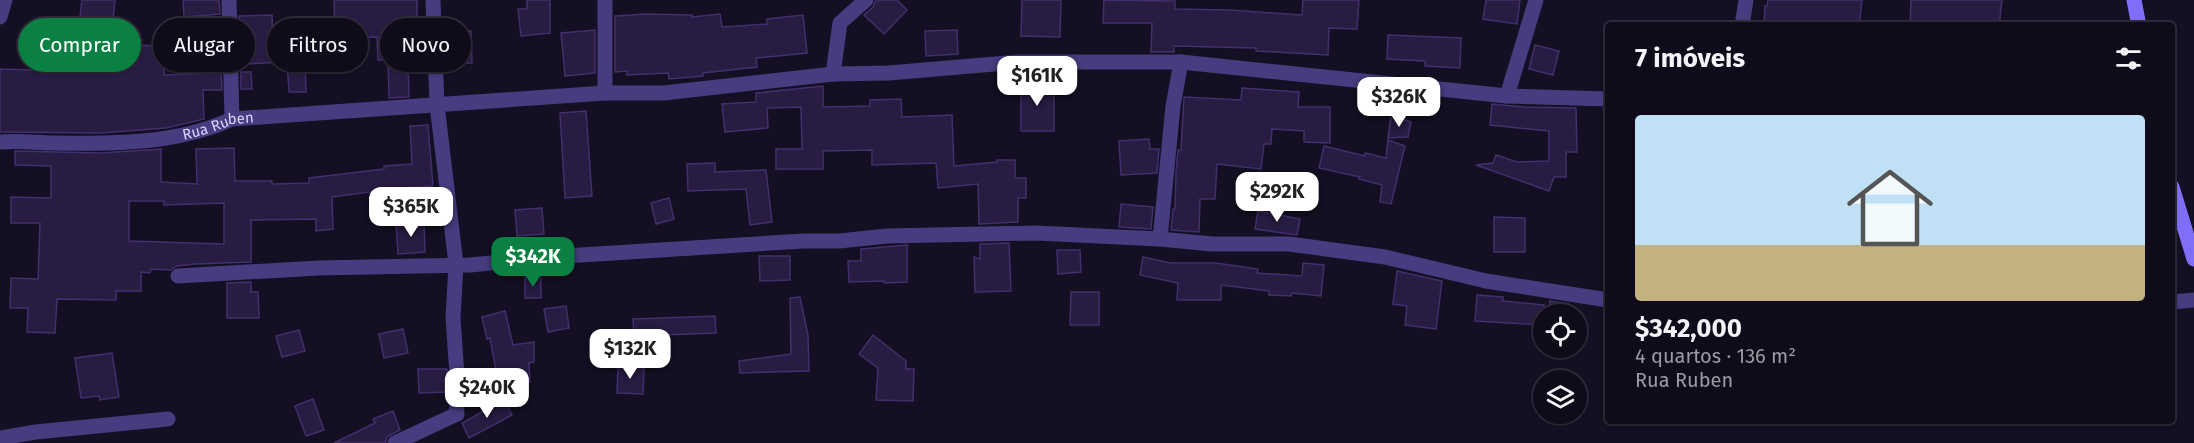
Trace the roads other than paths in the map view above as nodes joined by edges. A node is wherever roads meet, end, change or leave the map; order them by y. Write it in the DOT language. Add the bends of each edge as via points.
graph roads {
  1 [pos="5,0"];
  2 [pos="229,0"];
  3 [pos="433,0"];
  4 [pos="605,0"];
  5 [pos="866,0"];
  6 [pos="1536,0"];
  7 [pos="1746,0"];
  8 [pos="2134,0"];
  9 [pos="0,17"];
  10 [pos="1743,22"];
  11 [pos="2138,22"];
  12 [pos="1181,62"];
  13 [pos="833,74"];
  14 [pos="605,93"];
  15 [pos="1507,96"];
  16 [pos="1605,99"];
  17 [pos="437,105"];
  18 [pos="232,119"];
  19 [pos="0,142"];
  20 [pos="2175,197"];
  21 [pos="1160,239"];
  22 [pos="2194,259"];
  23 [pos="456,264"];
  24 [pos="177,276"];
  25 [pos="1605,300"];
  26 [pos="2194,300"];
  27 [pos="2175,302"];
  28 [pos="168,418"];
  29 [pos="0,438"];
  30 [pos="395,443"];
  1 -- 9 [label="street"];
  2 -- 18 [label="street"];
  3 -- 17 [label="street"];
  4 -- 14 [label="street"];
  5 -- 13 [label="street" via="840,23"];
  6 -- 15 [label="street"];
  7 -- 10 [label="street"];
  8 -- 11 [label="main road"];
  12 -- 13 [label="street, Rua Ruben" via="1019,62"];
  12 -- 15 [label="street, Rua Ruben"];
  12 -- 21 [label="street"];
  13 -- 14 [label="street, Rua Ruben" via="664,93"];
  14 -- 17 [label="street, Rua Ruben"];
  15 -- 16 [label="street, Rua Ruben"];
  17 -- 18 [label="street, Rua Ruben"];
  17 -- 23 [label="street"];
  18 -- 19 [label="street, Rua Ruben" via="182,135 123,144"];
  20 -- 22 [label="main road"];
  21 -- 23 [label="street" via="1036,233 888,236"];
  21 -- 25 [label="street" via="1289,244 1385,257 1486,281"];
  23 -- 24 [label="street"];
  23 -- 30 [label="street" via="453,318 458,414"];
  26 -- 27 [label="street"];
  28 -- 29 [label="street"];
}
